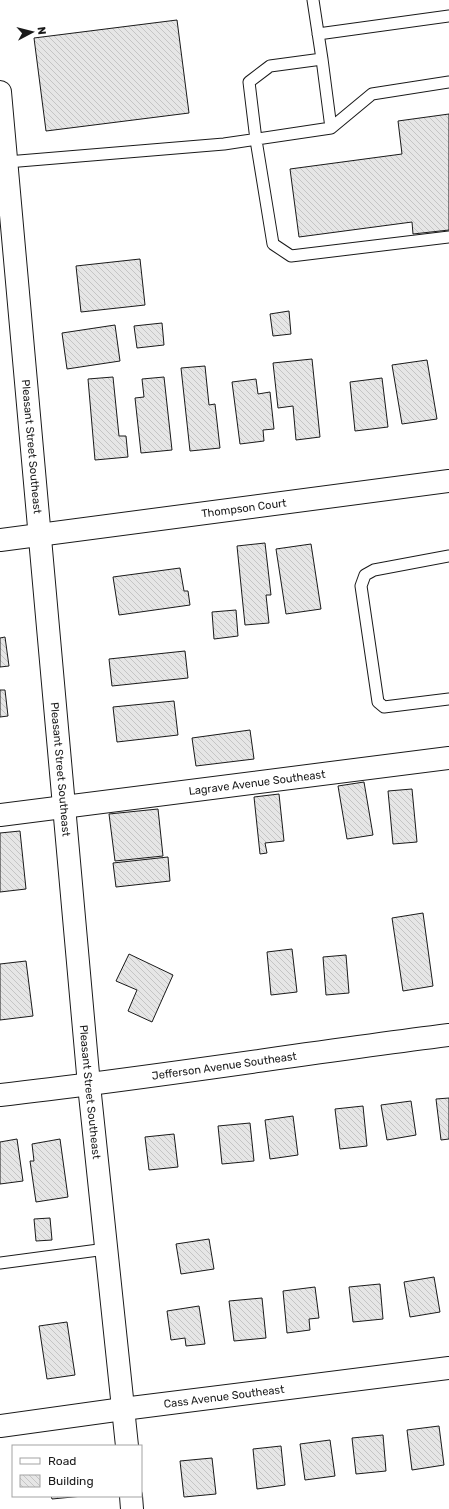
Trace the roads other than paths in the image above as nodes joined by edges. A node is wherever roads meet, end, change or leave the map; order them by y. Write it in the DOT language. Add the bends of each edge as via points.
graph roads {
  1 [pos="313,0"];
  2 [pos="449,16"];
  3 [pos="318,34"];
  4 [pos="322,59"];
  5 [pos="449,82"];
  6 [pos="0,92"];
  7 [pos="331,128"];
  8 [pos="256,140"];
  9 [pos="7,162"];
  10 [pos="6,234"];
  11 [pos="449,237"];
  12 [pos="449,481"];
  13 [pos="40,535"];
  14 [pos="0,540"];
  15 [pos="449,556"];
  16 [pos="449,699"];
  17 [pos="449,758"];
  18 [pos="65,807"];
  19 [pos="0,815"];
  20 [pos="449,1035"];
  21 [pos="89,1085"];
  22 [pos="0,1095"];
  23 [pos="106,1249"];
  24 [pos="0,1263"];
  25 [pos="449,1368"];
  26 [pos="123,1409"];
  27 [pos="0,1426"];
  28 [pos="127,1445"];
  29 [pos="131,1497"];
  30 [pos="132,1509"];
  1 -- 3 [label="lane"];
  2 -- 3 [label="lane"];
  3 -- 4 [label="lane"];
  4 -- 7 [label="lane"];
  4 -- 8 [label="lane" via="270,66 250,82"];
  5 -- 7 [label="lane" via="372,94"];
  6 -- 9 [label="street, Pleasant Street Southeast"];
  7 -- 8 [label="lane"];
  8 -- 9 [label="lane"];
  8 -- 11 [label="lane" via="273,244 291,256"];
  9 -- 10 [label="street, Pleasant Street Southeast"];
  10 -- 13 [label="street, Pleasant Street Southeast"];
  12 -- 13 [label="street, Thompson Court"];
  13 -- 14 [label="street, Thompson Court"];
  13 -- 18 [label="street, Pleasant Street Southeast"];
  15 -- 16 [label="lane" via="374,570 365,575 361,586 378,702 384,707"];
  17 -- 18 [label="street, Lagrave Avenue Southeast"];
  18 -- 19 [label="street, Lagrave Avenue Southeast"];
  18 -- 21 [label="street, Pleasant Street Southeast"];
  20 -- 21 [label="street, Jefferson Avenue Southeast"];
  21 -- 22 [label="street, Jefferson Avenue Southeast"];
  21 -- 23 [label="street, Pleasant Street Southeast"];
  23 -- 24 [label="lane"];
  23 -- 26 [label="street, Pleasant Street Southeast"];
  25 -- 26 [label="street, Cass Avenue Southeast"];
  26 -- 27 [label="street, Cass Avenue Southeast"];
  26 -- 28 [label="street, Pleasant Street Southeast"];
  29 -- 30 [label="street"];
}
